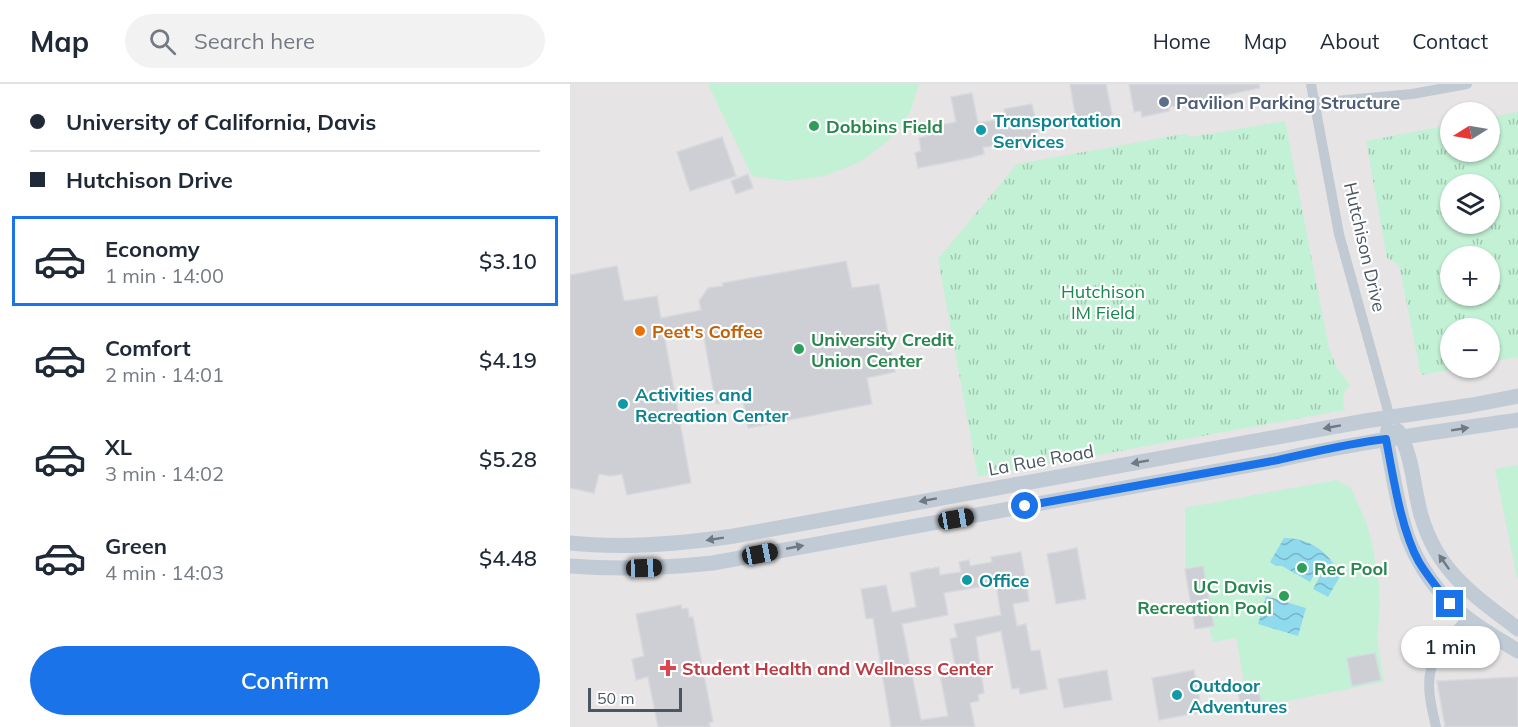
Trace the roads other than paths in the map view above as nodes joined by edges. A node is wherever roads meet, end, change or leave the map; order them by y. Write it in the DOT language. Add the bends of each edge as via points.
graph roads {
  1 [pos="1311,84"];
  2 [pos="1467,84"];
  3 [pos="1314,103"];
  4 [pos="1518,396"];
  5 [pos="1390,418"];
  6 [pos="1518,420"];
  7 [pos="1394,439"];
  8 [pos="570,543"];
  9 [pos="570,566"];
  10 [pos="1467,618"];
  11 [pos="1518,629"];
  12 [pos="1518,651"];
  13 [pos="1436,727"];
  1 -- 3 [label="street, Hutchison Drive"];
  2 -- 3 [label="street" via="1412,94"];
  3 -- 5 [label="street, Hutchison Drive" via="1342,246"];
  4 -- 5 [label="main road, La Rue Road"];
  5 -- 7 [label="main road, Hutchison Drive"];
  5 -- 8 [label="main road, La Rue Road, one-way" via="692,543"];
  7 -- 6 [label="main road, one-way"];
  9 -- 7 [label="main road, one-way" via="644,568 713,563"];
  7 -- 10 [label="main road, Hutchison Drive" via="1408,539 1434,584"];
  11 -- 7 [label="main road, Hutchison Drive, one-way" via="1456,579 1439,556 1422,516 1409,457"];
  10 -- 12 [label="main road, Hutchison Drive"];
  10 -- 13 [label="street" via="1431,669"];
}
